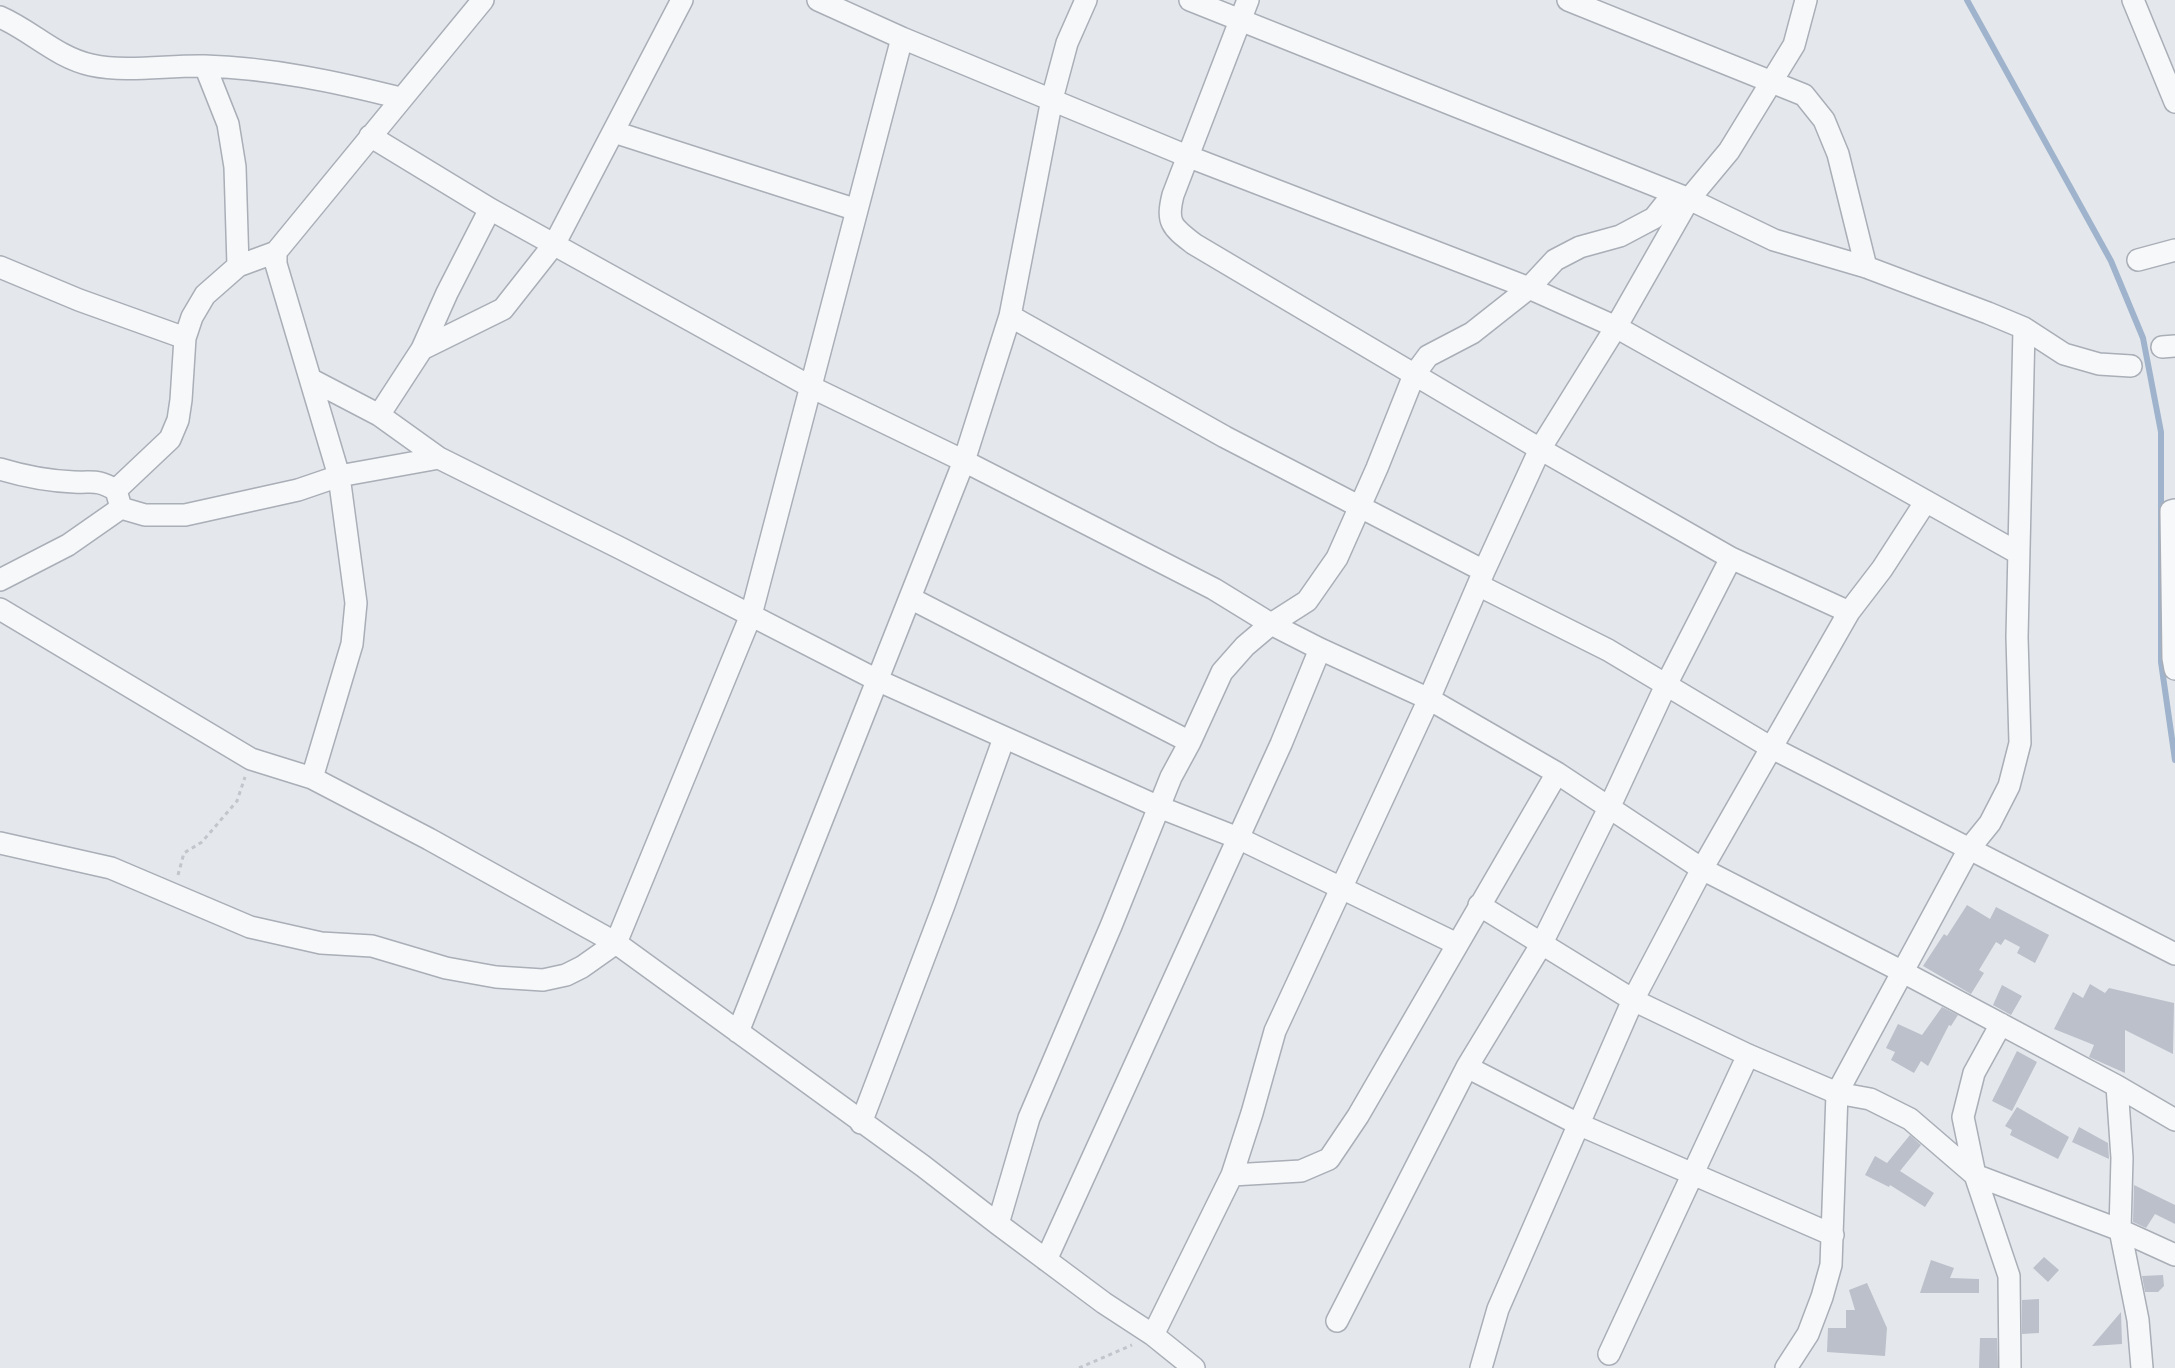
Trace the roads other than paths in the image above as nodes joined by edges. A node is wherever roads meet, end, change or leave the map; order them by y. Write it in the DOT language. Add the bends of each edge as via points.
graph roads {
  1 [pos="483,0"];
  2 [pos="682,0"];
  3 [pos="818,0"];
  4 [pos="1086,0"];
  5 [pos="1190,0"];
  6 [pos="1248,0"];
  7 [pos="1568,0"];
  8 [pos="1806,0"];
  9 [pos="2133,0"];
  10 [pos="0,17"];
  11 [pos="1240,21"];
  12 [pos="902,38"];
  13 [pos="205,66"];
  14 [pos="1771,80"];
  15 [pos="400,98"];
  16 [pos="1052,99"];
  17 [pos="2175,102"];
  18 [pos="614,132"];
  19 [pos="370,136"];
  20 [pos="1187,156"];
  21 [pos="1682,196"];
  22 [pos="490,209"];
  23 [pos="857,210"];
  24 [pos="555,244"];
  25 [pos="2175,250"];
  26 [pos="276,252"];
  27 [pos="2138,260"];
  28 [pos="238,266"];
  29 [pos="0,267"];
  30 [pos="1866,267"];
  31 [pos="1529,288"];
  32 [pos="1010,316"];
  33 [pos="1616,327"];
  34 [pos="2024,328"];
  35 [pos="186,338"];
  36 [pos="422,349"];
  37 [pos="2131,366"];
  38 [pos="1414,375"];
  39 [pos="312,380"];
  40 [pos="812,387"];
  41 [pos="379,415"];
  42 [pos="1540,449"];
  43 [pos="439,458"];
  44 [pos="964,461"];
  45 [pos="0,469"];
  46 [pos="339,476"];
  47 [pos="118,499"];
  48 [pos="1926,501"];
  49 [pos="1361,507"];
  50 [pos="2175,510"];
  51 [pos="2018,553"];
  52 [pos="1731,558"];
  53 [pos="1481,578"];
  54 [pos="0,580"];
  55 [pos="910,598"];
  56 [pos="0,609"];
  57 [pos="1849,612"];
  58 [pos="751,615"];
  59 [pos="1271,624"];
  60 [pos="1320,649"];
  61 [pos="2175,669"];
  62 [pos="878,680"];
  63 [pos="1667,683"];
  64 [pos="1429,699"];
  65 [pos="1004,738"];
  66 [pos="1190,742"];
  67 [pos="1770,747"];
  68 [pos="1557,774"];
  69 [pos="312,778"];
  70 [pos="1159,807"];
  71 [pos="1609,808"];
  72 [pos="1238,838"];
  73 [pos="0,843"];
  74 [pos="1970,849"];
  75 [pos="1702,869"];
  76 [pos="1342,889"];
  77 [pos="1479,905"];
  78 [pos="616,943"];
  79 [pos="1457,944"];
  80 [pos="1541,945"];
  81 [pos="2175,954"];
  82 [pos="1903,972"];
  83 [pos="1633,1000"];
  84 [pos="2001,1024"];
  85 [pos="738,1032"];
  86 [pos="1748,1055"];
  87 [pos="1467,1067"];
  88 [pos="2117,1086"];
  89 [pos="1837,1093"];
  90 [pos="2175,1120"];
  91 [pos="861,1123"];
  92 [pos="1578,1124"];
  93 [pos="1232,1174"];
  94 [pos="1692,1174"];
  95 [pos="1975,1174"];
  96 [pos="998,1224"];
  97 [pos="2120,1230"];
  98 [pos="1833,1235"];
  99 [pos="2175,1255"];
  100 [pos="1046,1260"];
  101 [pos="1337,1320"];
  102 [pos="1153,1335"];
  103 [pos="1609,1354"];
  104 [pos="1194,1368"];
  105 [pos="1481,1368"];
  106 [pos="1786,1368"];
  107 [pos="2010,1368"];
  108 [pos="2142,1368"];
  1 -- 15 [label="street"];
  2 -- 18 [label="street"];
  3 -- 12 [label="street"];
  4 -- 16 [label="street" via="1067,43"];
  5 -- 11 [label="street"];
  6 -- 11 [label="street"];
  7 -- 14 [label="street"];
  8 -- 14 [label="street" via="1794,46"];
  9 -- 17 [label="street"];
  10 -- 13 [label="street" via="64,56 91,65 124,69"];
  11 -- 20 [label="street"];
  11 -- 21 [label="street"];
  12 -- 16 [label="street"];
  12 -- 23 [label="street"];
  13 -- 15 [label="street" via="271,71"];
  13 -- 28 [label="street" via="228,124 234,158"];
  14 -- 21 [label="street" via="1729,151"];
  14 -- 30 [label="street" via="1804,96 1824,120 1838,154"];
  15 -- 19 [label="street"];
  16 -- 20 [label="street"];
  16 -- 32 [label="street"];
  18 -- 23 [label="street"];
  18 -- 24 [label="street"];
  19 -- 22 [label="street"];
  19 -- 26 [label="street"];
  20 -- 31 [label="street"];
  20 -- 38 [label="street" via="1168,214 1174,229"];
  21 -- 30 [label="street" via="1774,240"];
  21 -- 31 [label="street" via="1654,218 1620,236 1580,247 1555,260"];
  21 -- 33 [label="street"];
  22 -- 24 [label="street"];
  22 -- 36 [label="street"];
  23 -- 40 [label="street"];
  24 -- 36 [label="street" via="503,309"];
  24 -- 40 [label="street"];
  25 -- 27 [label="street"];
  26 -- 28 [label="street"];
  26 -- 39 [label="street" via="276,264"];
  28 -- 35 [label="street" via="205,295 192,317"];
  29 -- 35 [label="street" via="79,300"];
  30 -- 34 [label="street"];
  31 -- 33 [label="street"];
  31 -- 38 [label="street" via="1472,333 1428,356"];
  32 -- 44 [label="street"];
  32 -- 49 [label="street" via="1225,438"];
  33 -- 42 [label="street"];
  33 -- 48 [label="street"];
  34 -- 37 [label="street" via="2064,354 2099,364"];
  34 -- 51 [label="street"];
  35 -- 47 [label="street" via="178,420 170,440"];
  36 -- 41 [label="street"];
  38 -- 42 [label="street"];
  38 -- 49 [label="street"];
  39 -- 41 [label="street"];
  39 -- 46 [label="street"];
  40 -- 44 [label="street"];
  40 -- 58 [label="street"];
  41 -- 43 [label="street"];
  42 -- 52 [label="street"];
  42 -- 53 [label="street"];
  43 -- 46 [label="street"];
  43 -- 58 [label="street"];
  44 -- 55 [label="street"];
  44 -- 59 [label="street" via="1214,589"];
  45 -- 47 [label="street" via="74,482 100,481"];
  46 -- 47 [label="street" via="298,490 186,515 145,515"];
  46 -- 69 [label="street" via="356,603 352,644"];
  47 -- 54 [label="street" via="68,545"];
  48 -- 51 [label="street"];
  48 -- 57 [label="street" via="1882,569"];
  49 -- 53 [label="street"];
  49 -- 59 [label="street" via="1337,558 1307,601"];
  50 -- 61 [label="street" via="2171,511"];
  51 -- 74 [label="street" via="2020,743 2009,786 1990,824"];
  52 -- 57 [label="street"];
  52 -- 63 [label="street"];
  53 -- 63 [label="street"];
  53 -- 64 [label="street"];
  55 -- 62 [label="street"];
  55 -- 66 [label="street"];
  56 -- 69 [label="street" via="252,759"];
  57 -- 67 [label="street"];
  58 -- 62 [label="street"];
  58 -- 78 [label="street"];
  59 -- 60 [label="street"];
  59 -- 66 [label="street" via="1222,672"];
  60 -- 64 [label="street"];
  60 -- 72 [label="street"];
  62 -- 65 [label="street"];
  62 -- 85 [label="street"];
  63 -- 67 [label="street"];
  63 -- 71 [label="street"];
  64 -- 68 [label="street"];
  64 -- 76 [label="street"];
  65 -- 70 [label="street"];
  65 -- 91 [label="street"];
  66 -- 70 [label="street"];
  67 -- 74 [label="street"];
  67 -- 75 [label="street"];
  68 -- 71 [label="street"];
  68 -- 77 [label="street"];
  69 -- 78 [label="street"];
  70 -- 72 [label="street"];
  70 -- 96 [label="street" via="1112,926 1029,1118"];
  71 -- 75 [label="street"];
  71 -- 80 [label="street"];
  72 -- 76 [label="street"];
  72 -- 100 [label="street"];
  73 -- 78 [label="street" via="111,868 250,927 321,943 372,946 446,968 496,977 543,980 566,975 582,968"];
  74 -- 81 [label="street"];
  74 -- 82 [label="street"];
  75 -- 82 [label="street"];
  75 -- 83 [label="street"];
  76 -- 79 [label="street"];
  76 -- 93 [label="street" via="1275,1031"];
  77 -- 79 [label="street"];
  77 -- 80 [label="street"];
  78 -- 85 [label="street"];
  79 -- 93 [label="street" via="1358,1116 1329,1159 1301,1170"];
  80 -- 83 [label="street"];
  80 -- 87 [label="street"];
  82 -- 84 [label="street"];
  82 -- 89 [label="street"];
  83 -- 86 [label="street"];
  83 -- 92 [label="street"];
  84 -- 88 [label="street"];
  84 -- 95 [label="street" via="1974,1073 1963,1117"];
  85 -- 91 [label="street"];
  86 -- 89 [label="street"];
  86 -- 94 [label="street"];
  87 -- 92 [label="street"];
  87 -- 101 [label="street"];
  88 -- 90 [label="street"];
  88 -- 97 [label="street" via="2122,1158"];
  89 -- 95 [label="street" via="1870,1099 1910,1119"];
  89 -- 98 [label="street"];
  91 -- 96 [label="street"];
  92 -- 94 [label="street"];
  92 -- 105 [label="street" via="1498,1310"];
  93 -- 102 [label="street"];
  94 -- 98 [label="street"];
  94 -- 103 [label="street"];
  95 -- 97 [label="street"];
  95 -- 107 [label="street" via="2009,1276"];
  96 -- 100 [label="street"];
  97 -- 99 [label="street"];
  97 -- 108 [label="street" via="2138,1320"];
  98 -- 106 [label="street" via="1831,1265 1822,1297 1808,1334"];
  100 -- 102 [label="street"];
  102 -- 104 [label="street"];
}
